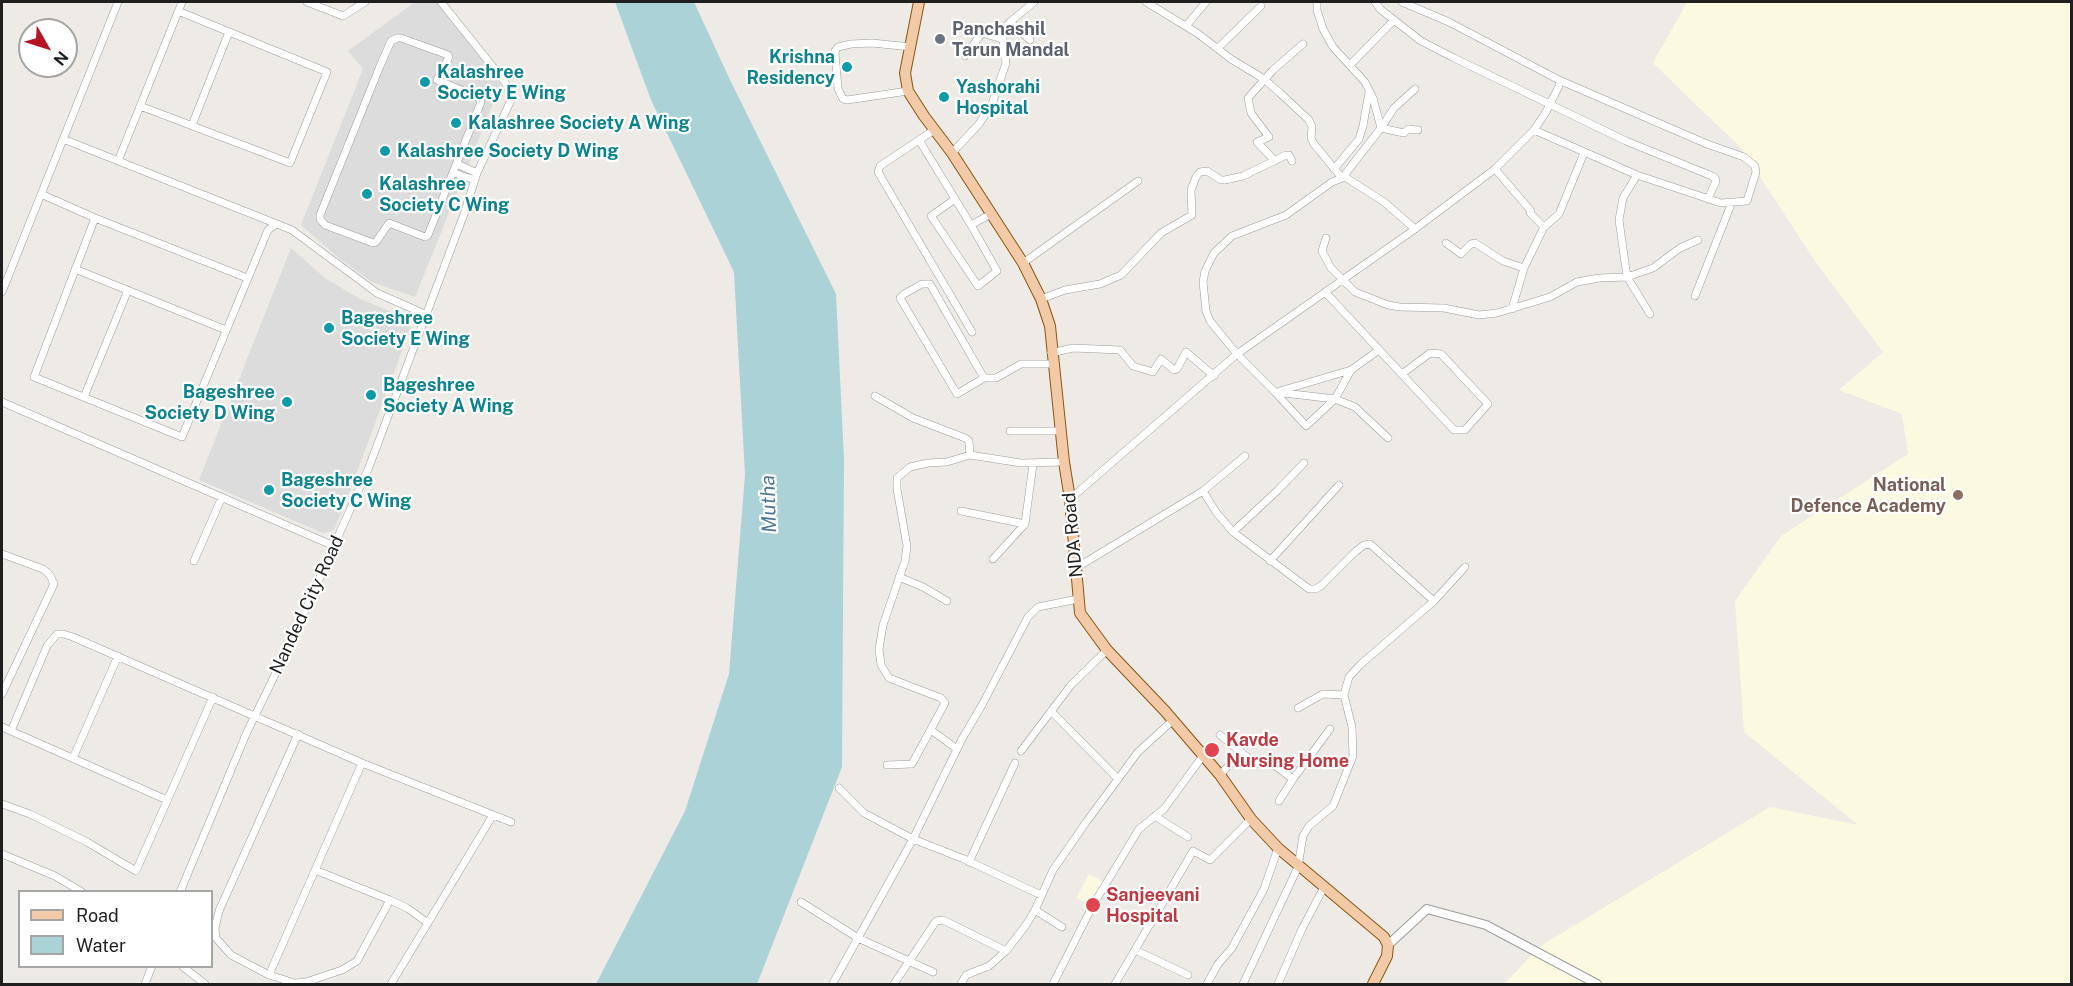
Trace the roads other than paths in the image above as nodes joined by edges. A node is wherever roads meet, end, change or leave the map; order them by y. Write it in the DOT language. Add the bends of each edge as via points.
graph roads {
  1 [pos="118,2"];
  2 [pos="182,2"];
  3 [pos="307,2"];
  4 [pos="365,2"];
  5 [pos="441,2"];
  6 [pos="919,2"];
  7 [pos="1034,2"];
  8 [pos="1146,2"];
  9 [pos="1206,2"];
  10 [pos="1317,2"];
  11 [pos="1376,2"];
  12 [pos="1402,2"];
  13 [pos="1261,6"];
  14 [pos="178,11"];
  15 [pos="1394,20"];
  16 [pos="1010,22"];
  17 [pos="1186,26"];
  18 [pos="229,32"];
  19 [pos="1002,39"];
  20 [pos="1030,40"];
  21 [pos="912,42"];
  22 [pos="1303,44"];
  23 [pos="1218,48"];
  24 [pos="965,56"];
  25 [pos="1350,65"];
  26 [pos="1264,79"];
  27 [pos="1559,80"];
  28 [pos="1415,88"];
  29 [pos="1369,89"];
  30 [pos="908,91"];
  31 [pos="140,105"];
  32 [pos="1550,105"];
  33 [pos="192,125"];
  34 [pos="1381,128"];
  35 [pos="934,129"];
  36 [pos="1418,130"];
  37 [pos="1534,130"];
  38 [pos="63,139"];
  39 [pos="919,140"];
  40 [pos="952,153"];
  41 [pos="1584,153"];
  42 [pos="118,161"];
  43 [pos="1275,161"];
  44 [pos="1293,161"];
  45 [pos="457,164"];
  46 [pos="1334,169"];
  47 [pos="1494,169"];
  48 [pos="454,173"];
  49 [pos="1637,175"];
  50 [pos="476,176"];
  51 [pos="1343,177"];
  52 [pos="1138,181"];
  53 [pos="41,194"];
  54 [pos="955,199"];
  55 [pos="1708,199"];
  56 [pos="1732,202"];
  57 [pos="991,214"];
  58 [pos="95,218"];
  59 [pos="276,224"];
  60 [pos="971,225"];
  61 [pos="1544,226"];
  62 [pos="1415,229"];
  63 [pos="1326,238"];
  64 [pos="1698,240"];
  65 [pos="1446,243"];
  66 [pos="1023,263"];
  67 [pos="1524,268"];
  68 [pos="75,270"];
  69 [pos="1627,277"];
  70 [pos="247,278"];
  71 [pos="1343,280"];
  72 [pos="128,291"];
  73 [pos="2,292"];
  74 [pos="1325,292"];
  75 [pos="1695,296"];
  76 [pos="1041,299"];
  77 [pos="1512,309"];
  78 [pos="1650,314"];
  79 [pos="426,315"];
  80 [pos="226,330"];
  81 [pos="972,332"];
  82 [pos="1378,350"];
  83 [pos="1237,354"];
  84 [pos="1052,358"];
  85 [pos="1352,370"];
  86 [pos="1402,374"];
  87 [pos="1214,376"];
  88 [pos="984,378"];
  89 [pos="1275,392"];
  90 [pos="875,396"];
  91 [pos="84,398"];
  92 [pos="1335,399"];
  93 [pos="2,402"];
  94 [pos="1060,430"];
  95 [pos="1010,431"];
  96 [pos="1388,438"];
  97 [pos="970,455"];
  98 [pos="1245,456"];
  99 [pos="1064,462"];
  100 [pos="1304,462"];
  101 [pos="1033,464"];
  102 [pos="1339,485"];
  103 [pos="1203,491"];
  104 [pos="222,497"];
  105 [pos="1070,500"];
  106 [pos="961,511"];
  107 [pos="1024,525"];
  108 [pos="1233,532"];
  109 [pos="334,546"];
  110 [pos="2,554"];
  111 [pos="993,559"];
  112 [pos="194,561"];
  113 [pos="1270,561"];
  114 [pos="1465,567"];
  115 [pos="1076,568"];
  116 [pos="899,577"];
  117 [pos="1078,599"];
  118 [pos="947,601"];
  119 [pos="1434,602"];
  120 [pos="1107,650"];
  121 [pos="118,656"];
  122 [pos="2,694"];
  123 [pos="1344,695"];
  124 [pos="213,697"];
  125 [pos="1298,708"];
  126 [pos="1051,711"];
  127 [pos="255,715"];
  128 [pos="1172,721"];
  129 [pos="2,727"];
  130 [pos="1330,729"];
  131 [pos="931,730"];
  132 [pos="11,731"];
  133 [pos="298,734"];
  134 [pos="1220,735"];
  135 [pos="957,748"];
  136 [pos="1021,751"];
  137 [pos="1241,752"];
  138 [pos="1202,757"];
  139 [pos="73,758"];
  140 [pos="362,763"];
  141 [pos="1015,764"];
  142 [pos="887,765"];
  143 [pos="1220,776"];
  144 [pos="1118,779"];
  145 [pos="1293,779"];
  146 [pos="839,788"];
  147 [pos="167,800"];
  148 [pos="1279,801"];
  149 [pos="2,804"];
  150 [pos="493,815"];
  151 [pos="1155,816"];
  152 [pos="1251,819"];
  153 [pos="511,822"];
  154 [pos="1188,837"];
  155 [pos="913,839"];
  156 [pos="1278,848"];
  157 [pos="2,854"];
  158 [pos="969,862"];
  159 [pos="1298,867"];
  160 [pos="315,870"];
  161 [pos="1324,887"];
  162 [pos="80,890"];
  163 [pos="180,890"];
  164 [pos="1041,895"];
  165 [pos="390,900"];
  166 [pos="801,902"];
  167 [pos="1035,910"];
  168 [pos="428,923"];
  169 [pos="1062,927"];
  170 [pos="858,938"];
  171 [pos="1388,945"];
  172 [pos="1135,950"];
  173 [pos="1006,951"];
  174 [pos="909,961"];
  175 [pos="151,968"];
  176 [pos="185,968"];
  177 [pos="933,972"];
  178 [pos="269,975"];
  179 [pos="1188,975"];
  180 [pos="833,983"];
  181 [pos="145,984"];
  182 [pos="205,984"];
  183 [pos="391,984"];
  184 [pos="894,984"];
  185 [pos="960,984"];
  186 [pos="1053,984"];
  187 [pos="1115,984"];
  188 [pos="1207,984"];
  189 [pos="1243,984"];
  190 [pos="1278,984"];
  191 [pos="1373,984"];
  192 [pos="1597,984"];
  1 -- 38 [label="street"];
  2 -- 14 [label="street"];
  3 -- 4 [label="street" via="343,16"];
  5 -- 50 [label="street, Nanded City Road" via="505,82 512,98"];
  6 -- 21 [label="main road"];
  7 -- 16 [label="street"];
  8 -- 17 [label="street"];
  9 -- 17 [label="street"];
  10 -- 25 [label="street" via="1328,39"];
  11 -- 15 [label="street"];
  12 -- 27 [label="street" via="1449,22"];
  13 -- 23 [label="street"];
  14 -- 18 [label="street"];
  14 -- 31 [label="street"];
  15 -- 25 [label="street"];
  15 -- 32 [label="street" via="1429,45"];
  16 -- 19 [label="street" via="1002,31"];
  16 -- 20 [label="street"];
  17 -- 23 [label="street"];
  18 -- 33 [label="street"];
  18 -- 33 [label="street" via="327,72 290,163"];
  19 -- 24 [label="street" via="982,33"];
  19 -- 40 [label="street" via="1006,63 992,104"];
  21 -- 30 [label="main road" via="905,73"];
  21 -- 30 [label="street" via="851,44 835,51 838,89 843,99"];
  22 -- 26 [label="street"];
  23 -- 26 [label="street"];
  25 -- 29 [label="street"];
  26 -- 43 [label="street" via="1248,98 1251,113 1269,136 1257,142"];
  26 -- 46 [label="street" via="1309,120 1314,144"];
  27 -- 32 [label="street"];
  27 -- 56 [label="street" via="1750,161 1756,172 1747,201"];
  28 -- 34 [label="street" via="1394,108"];
  29 -- 34 [label="street"];
  29 -- 46 [label="street" via="1359,139"];
  30 -- 35 [label="main road, NDA Road"];
  31 -- 33 [label="street"];
  31 -- 42 [label="street"];
  32 -- 37 [label="street"];
  32 -- 55 [label="street" via="1712,176 1716,181"];
  34 -- 36 [label="street" via="1404,133 1408,129"];
  34 -- 51 [label="street"];
  35 -- 39 [label="street"];
  35 -- 40 [label="main road, NDA Road"];
  37 -- 41 [label="street"];
  37 -- 47 [label="street"];
  38 -- 42 [label="street"];
  38 -- 53 [label="street"];
  39 -- 54 [label="street"];
  39 -- 81 [label="street" via="880,166 878,172"];
  40 -- 57 [label="main road, NDA Road"];
  41 -- 49 [label="street"];
  41 -- 61 [label="street" via="1559,214"];
  42 -- 59 [label="street"];
  43 -- 44 [label="street" via="1289,155"];
  43 -- 76 [label="street" via="1225,180 1207,171 1200,172 1191,190 1192,215 1161,233 1121,275"];
  45 -- 48 [label="street"];
  45 -- 48 [label="street" via="481,99 437,80 448,55 397,38 391,41 380,66 320,219 325,225 373,243 389,223 426,237"];
  45 -- 50 [label="street"];
  46 -- 51 [label="street"];
  47 -- 61 [label="street"];
  47 -- 62 [label="street"];
  48 -- 50 [label="street"];
  49 -- 55 [label="street"];
  49 -- 69 [label="street" via="1623,198 1619,219"];
  50 -- 79 [label="street, Nanded City Road"];
  51 -- 62 [label="street" via="1384,202"];
  51 -- 83 [label="street" via="1286,214 1239,232 1214,253 1203,282 1206,310 1210,321"];
  52 -- 66 [label="street"];
  53 -- 58 [label="street"];
  53 -- 73 [label="street"];
  54 -- 60 [label="street"];
  54 -- 60 [label="street" via="932,216 978,285 997,271"];
  55 -- 56 [label="street"];
  56 -- 75 [label="street"];
  57 -- 60 [label="street"];
  57 -- 66 [label="main road, NDA Road"];
  58 -- 68 [label="street"];
  58 -- 70 [label="street"];
  59 -- 70 [label="street" via="267,230"];
  59 -- 79 [label="street" via="292,230 377,292"];
  61 -- 67 [label="street"];
  62 -- 71 [label="street"];
  63 -- 71 [label="street" via="1322,251"];
  64 -- 69 [label="street" via="1653,268"];
  65 -- 67 [label="street" via="1461,254 1475,243 1503,261"];
  66 -- 76 [label="main road, NDA Road"];
  67 -- 77 [label="street"];
  68 -- 72 [label="street"];
  68 -- 91 [label="street" via="34,377"];
  69 -- 77 [label="street" via="1577,282 1550,297"];
  69 -- 78 [label="street"];
  70 -- 80 [label="street"];
  71 -- 74 [label="street"];
  71 -- 77 [label="street" via="1354,292 1388,305 1444,308 1479,315"];
  72 -- 80 [label="street"];
  72 -- 91 [label="street"];
  74 -- 82 [label="street"];
  74 -- 83 [label="street"];
  76 -- 84 [label="main road, NDA Road" via="1050,327"];
  79 -- 109 [label="street, Nanded City Road" via="369,467"];
  80 -- 91 [label="street" via="182,437"];
  82 -- 85 [label="street"];
  82 -- 86 [label="street"];
  83 -- 87 [label="street"];
  83 -- 89 [label="street"];
  84 -- 87 [label="street" via="1073,348 1120,350 1134,366 1153,372 1161,359 1177,369 1186,352"];
  84 -- 88 [label="street" via="1021,364 996,378"];
  84 -- 94 [label="main road, NDA Road"];
  85 -- 89 [label="street"];
  85 -- 92 [label="street"];
  86 -- 86 [label="street" via="1454,430 1466,430 1488,404 1440,354 1430,353"];
  87 -- 105 [label="street"];
  88 -- 88 [label="street" via="930,284 904,294 900,298 957,394"];
  89 -- 92 [label="street"];
  89 -- 92 [label="street" via="1306,426"];
  90 -- 97 [label="street" via="913,418 965,438"];
  92 -- 96 [label="street" via="1355,407"];
  93 -- 104 [label="street"];
  94 -- 95 [label="street"];
  94 -- 99 [label="main road, NDA Road"];
  97 -- 101 [label="street"];
  97 -- 116 [label="street" via="910,467 897,478 907,546"];
  98 -- 103 [label="street"];
  99 -- 101 [label="street"];
  99 -- 105 [label="main road, NDA Road"];
  100 -- 108 [label="street"];
  101 -- 107 [label="street"];
  102 -- 113 [label="street"];
  103 -- 108 [label="street"];
  103 -- 115 [label="street"];
  104 -- 109 [label="street"];
  104 -- 112 [label="street"];
  105 -- 115 [label="main road, NDA Road"];
  106 -- 107 [label="street"];
  107 -- 111 [label="street"];
  108 -- 113 [label="street"];
  109 -- 127 [label="street, Nanded City Road"];
  110 -- 122 [label="street" via="43,569 54,584"];
  113 -- 119 [label="street" via="1315,590 1355,552 1370,544"];
  114 -- 119 [label="street"];
  115 -- 117 [label="main road, NDA Road"];
  116 -- 118 [label="street"];
  116 -- 131 [label="street" via="882,625 880,665 889,678 944,700"];
  117 -- 120 [label="main road, NDA Road" via="1080,613"];
  117 -- 135 [label="street" via="1038,607 1032,612"];
  119 -- 123 [label="street" via="1360,665 1349,677"];
  120 -- 126 [label="street"];
  120 -- 128 [label="main road, NDA Road"];
  121 -- 124 [label="street"];
  121 -- 132 [label="street" via="57,634 47,646"];
  121 -- 139 [label="street"];
  123 -- 125 [label="street" via="1323,693"];
  123 -- 159 [label="street" via="1352,727 1353,756 1333,806 1303,836"];
  124 -- 127 [label="street"];
  124 -- 147 [label="street"];
  126 -- 136 [label="street"];
  126 -- 144 [label="street"];
  127 -- 133 [label="street"];
  127 -- 163 [label="street, Nanded City Road"];
  128 -- 138 [label="main road, NDA Road"];
  128 -- 144 [label="street" via="1138,752"];
  129 -- 132 [label="street"];
  130 -- 145 [label="street"];
  131 -- 135 [label="street"];
  131 -- 142 [label="street" via="912,764"];
  132 -- 139 [label="street"];
  133 -- 140 [label="street"];
  133 -- 178 [label="street" via="219,911 215,928 216,938 231,955"];
  134 -- 137 [label="street"];
  135 -- 155 [label="street"];
  137 -- 143 [label="street"];
  137 -- 145 [label="street" via="1256,764 1270,762"];
  138 -- 143 [label="main road, NDA Road"];
  138 -- 151 [label="street"];
  139 -- 147 [label="street"];
  140 -- 150 [label="street"];
  140 -- 160 [label="street"];
  141 -- 158 [label="street"];
  143 -- 152 [label="main road, NDA Road"];
  144 -- 164 [label="street" via="1053,870"];
  145 -- 148 [label="street"];
  146 -- 155 [label="street" via="864,813"];
  147 -- 149 [label="street" via="136,871 87,842"];
  150 -- 153 [label="street"];
  150 -- 168 [label="street"];
  151 -- 154 [label="street"];
  151 -- 186 [label="street" via="1139,828"];
  152 -- 156 [label="main road, NDA Road"];
  152 -- 172 [label="street" via="1210,860 1193,851"];
  155 -- 158 [label="street"];
  155 -- 170 [label="street"];
  156 -- 159 [label="main road, NDA Road"];
  156 -- 188 [label="street" via="1264,888 1232,948"];
  157 -- 162 [label="street"];
  158 -- 164 [label="street"];
  159 -- 161 [label="main road, NDA Road"];
  159 -- 189 [label="street"];
  160 -- 165 [label="street"];
  160 -- 178 [label="street"];
  161 -- 171 [label="main road, NDA Road" via="1379,931"];
  161 -- 190 [label="street"];
  164 -- 167 [label="street"];
  165 -- 168 [label="street"];
  165 -- 178 [label="street" via="351,966 306,982 295,983"];
  166 -- 170 [label="street"];
  167 -- 169 [label="street"];
  167 -- 173 [label="street"];
  168 -- 183 [label="street"];
  170 -- 174 [label="street"];
  170 -- 180 [label="street"];
  171 -- 191 [label="main road" via="1387,956"];
  171 -- 192 [label="street" via="1427,909 1486,924"];
  172 -- 179 [label="street"];
  172 -- 187 [label="street"];
  173 -- 174 [label="street" via="943,920 936,921"];
  173 -- 185 [label="street" via="989,966 966,975"];
  174 -- 177 [label="street"];
  174 -- 184 [label="street"];
  175 -- 181 [label="street"];
  176 -- 182 [label="street"];
}
